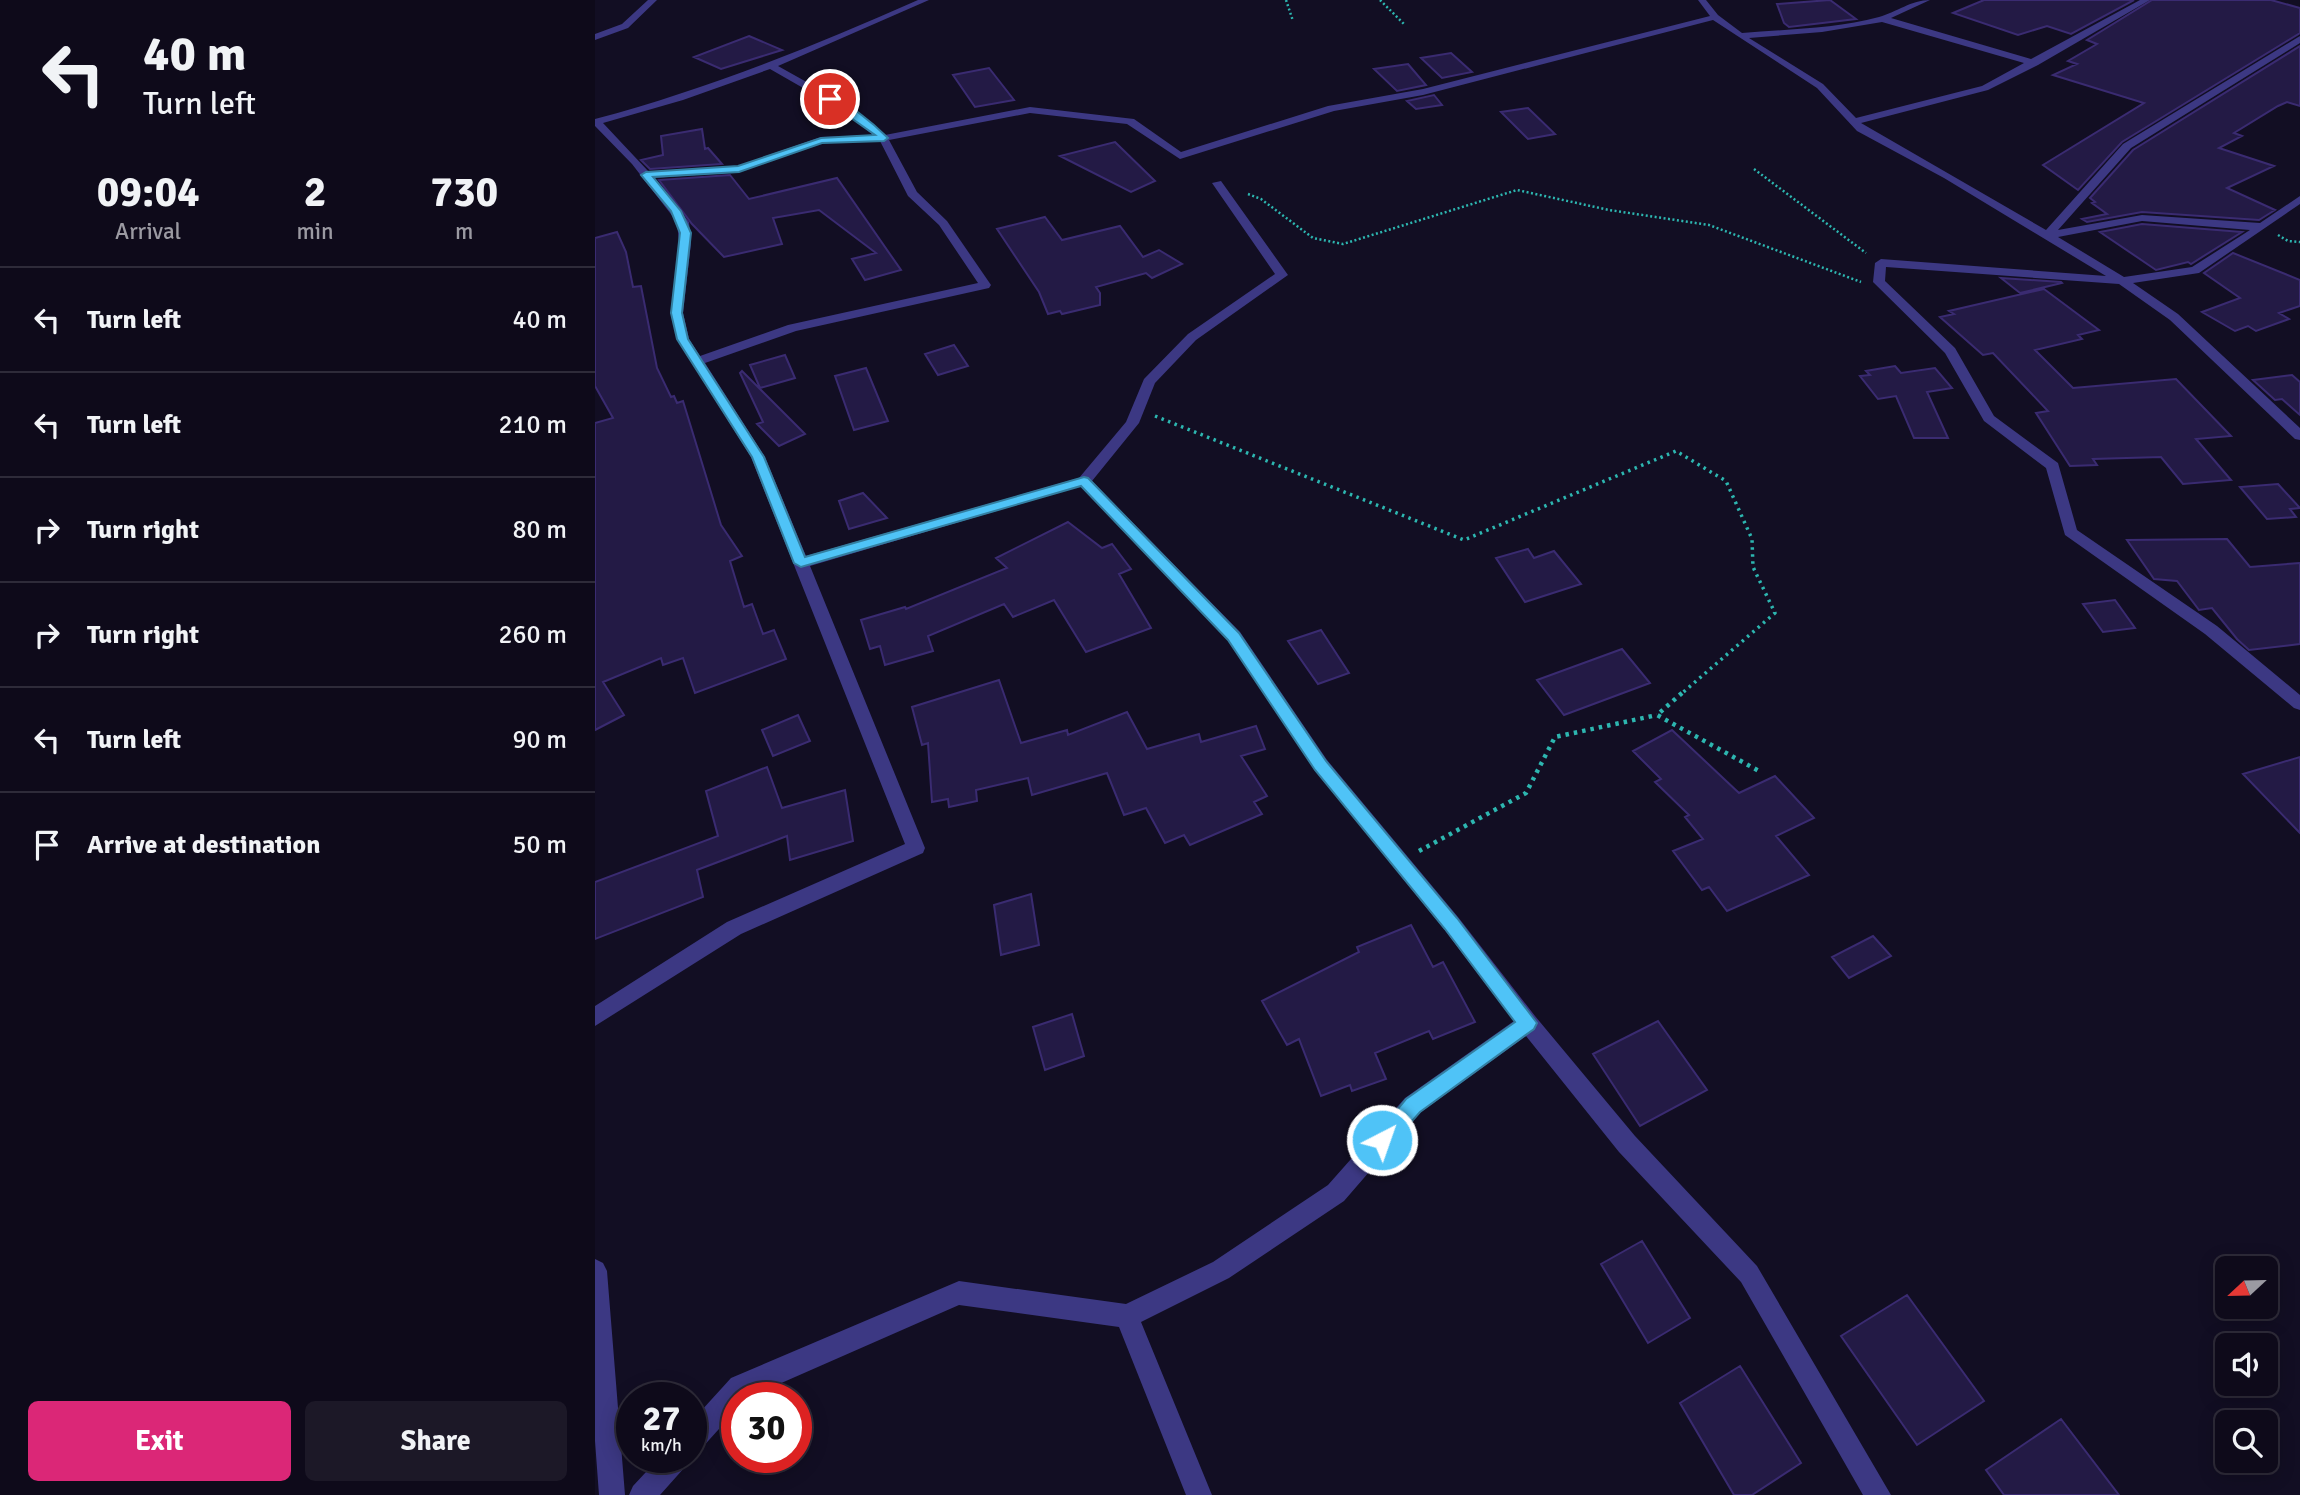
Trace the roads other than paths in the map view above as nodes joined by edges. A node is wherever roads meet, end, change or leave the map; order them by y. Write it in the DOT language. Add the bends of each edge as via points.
graph roads {
  1 [pos="653,0"];
  2 [pos="925,0"];
  3 [pos="1702,0"];
  4 [pos="1926,0"];
  5 [pos="2146,0"];
  6 [pos="1715,17"];
  7 [pos="1882,19"];
  8 [pos="1740,36"];
  9 [pos="595,37"];
  10 [pos="2300,39"];
  11 [pos="2035,63"];
  12 [pos="772,65"];
  13 [pos="596,122"];
  14 [pos="1853,122"];
  15 [pos="884,138"];
  16 [pos="646,175"];
  17 [pos="1217,183"];
  18 [pos="2300,200"];
  19 [pos="2262,227"];
  20 [pos="2047,236"];
  21 [pos="2122,281"];
  22 [pos="697,362"];
  23 [pos="2300,436"];
  24 [pos="1084,481"];
  25 [pos="801,563"];
  26 [pos="2300,704"];
  27 [pos="595,1017"];
  28 [pos="1528,1023"];
  29 [pos="595,1271"];
  30 [pos="1127,1316"];
  31 [pos="707,1423"];
  32 [pos="662,1473"];
  33 [pos="612,1495"];
  34 [pos="642,1495"];
  35 [pos="1199,1495"];
  36 [pos="1878,1495"];
  1 -- 9 [label="street" via="625,26"];
  2 -- 12 [label="street"];
  3 -- 6 [label="street"];
  4 -- 7 [label="street"];
  5 -- 11 [label="street"];
  6 -- 8 [label="street"];
  6 -- 15 [label="street" via="1423,92 1332,108 1180,156 1130,121 1030,110"];
  7 -- 8 [label="street"];
  7 -- 11 [label="street"];
  8 -- 14 [label="street" via="1820,86"];
  10 -- 20 [label="street" via="2127,146"];
  11 -- 14 [label="street" via="1967,95"];
  12 -- 13 [label="street" via="648,109"];
  12 -- 15 [label="street" via="849,110"];
  13 -- 16 [label="street"];
  14 -- 20 [label="street"];
  15 -- 16 [label="street" via="821,141 739,169"];
  15 -- 22 [label="street" via="912,194 943,223 985,285 792,328"];
  16 -- 22 [label="street" via="683,222 677,313 683,339"];
  17 -- 24 [label="street" via="1282,275 1192,337 1149,383 1132,423"];
  18 -- 19 [label="street"];
  19 -- 20 [label="street" via="2142,218"];
  19 -- 21 [label="street" via="2195,270"];
  20 -- 21 [label="street"];
  21 -- 23 [label="street" via="2174,317"];
  21 -- 26 [label="street" via="1881,263 1879,282 1950,351 1989,418 2053,466 2070,532 2211,631"];
  22 -- 25 [label="street" via="758,457"];
  24 -- 25 [label="street"];
  24 -- 28 [label="street" via="1234,636 1321,765"];
  25 -- 27 [label="street" via="916,849 734,928"];
  28 -- 30 [label="street" via="1413,1105 1336,1193 1221,1270"];
  28 -- 36 [label="street" via="1627,1144 1749,1274"];
  29 -- 33 [label="street"];
  30 -- 31 [label="street" via="959,1293 740,1387"];
  30 -- 35 [label="street"];
  32 -- 34 [label="street"];
}
